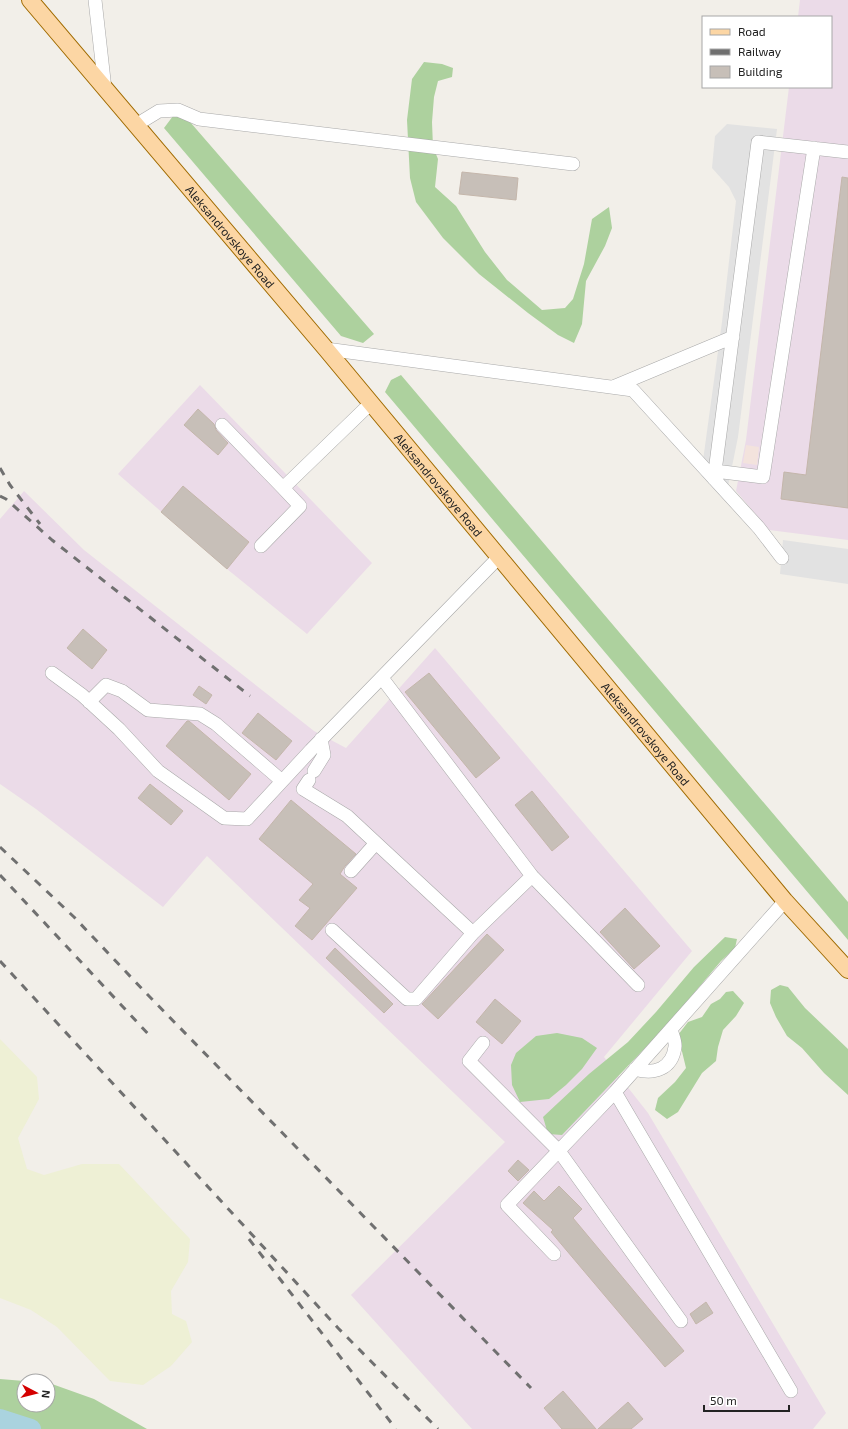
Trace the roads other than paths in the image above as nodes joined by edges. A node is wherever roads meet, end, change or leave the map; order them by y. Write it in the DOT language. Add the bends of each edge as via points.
graph roads {
  1 [pos="30,0"];
  2 [pos="95,0"];
  3 [pos="105,89"];
  4 [pos="136,125"];
  5 [pos="814,148"];
  6 [pos="848,152"];
  7 [pos="573,164"];
  8 [pos="733,337"];
  9 [pos="326,349"];
  10 [pos="612,387"];
  11 [pos="371,403"];
  12 [pos="222,425"];
  13 [pos="715,475"];
  14 [pos="283,488"];
  15 [pos="261,546"];
  16 [pos="499,558"];
  17 [pos="782,558"];
  18 [pos="52,673"];
  19 [pos="382,678"];
  20 [pos="89,702"];
  21 [pos="321,739"];
  22 [pos="282,781"];
  23 [pos="376,843"];
  24 [pos="351,872"];
  25 [pos="532,876"];
  26 [pos="785,901"];
  27 [pos="332,930"];
  28 [pos="473,933"];
  29 [pos="848,970"];
  30 [pos="638,986"];
  31 [pos="671,1029"];
  32 [pos="483,1043"];
  33 [pos="635,1069"];
  34 [pos="615,1092"];
  35 [pos="559,1151"];
  36 [pos="554,1254"];
  37 [pos="681,1321"];
  38 [pos="791,1391"];
  1 -- 3 [label="main road, Aleksandrovskoye Road"];
  2 -- 3 [label="street"];
  3 -- 4 [label="main road, Aleksandrovskoye Road"];
  4 -- 7 [label="street" via="159,111 178,110 200,119"];
  4 -- 9 [label="main road, Aleksandrovskoye Road"];
  5 -- 6 [label="street"];
  5 -- 8 [label="street" via="758,142"];
  5 -- 13 [label="street" via="763,477"];
  8 -- 10 [label="street"];
  8 -- 13 [label="street"];
  9 -- 10 [label="street"];
  9 -- 11 [label="main road, Aleksandrovskoye Road"];
  10 -- 13 [label="street" via="633,390"];
  11 -- 14 [label="street"];
  11 -- 16 [label="main road, Aleksandrovskoye Road"];
  12 -- 14 [label="street"];
  13 -- 17 [label="street"];
  14 -- 15 [label="street" via="300,506"];
  16 -- 19 [label="street"];
  16 -- 26 [label="main road, Aleksandrovskoye Road"];
  18 -- 20 [label="street"];
  19 -- 21 [label="street"];
  19 -- 25 [label="street"];
  20 -- 22 [label="street" via="106,685 122,691 148,710 200,714 216,724"];
  20 -- 22 [label="street" via="119,729 158,771 224,818 246,819"];
  21 -- 22 [label="street"];
  21 -- 23 [label="street" via="324,755 303,789 347,816"];
  23 -- 24 [label="street"];
  23 -- 28 [label="street"];
  25 -- 28 [label="street"];
  25 -- 30 [label="street"];
  26 -- 29 [label="main road, Aleksandrovskoye Road"];
  26 -- 31 [label="street"];
  27 -- 28 [label="street" via="408,999 416,999"];
  31 -- 33 [label="street"];
  31 -- 33 [label="street" via="676,1046 667,1064 659,1071 645,1072"];
  32 -- 35 [label="street" via="470,1061"];
  33 -- 34 [label="street"];
  34 -- 35 [label="street"];
  34 -- 38 [label="street"];
  35 -- 36 [label="street" via="507,1205"];
  35 -- 37 [label="street"];
}
